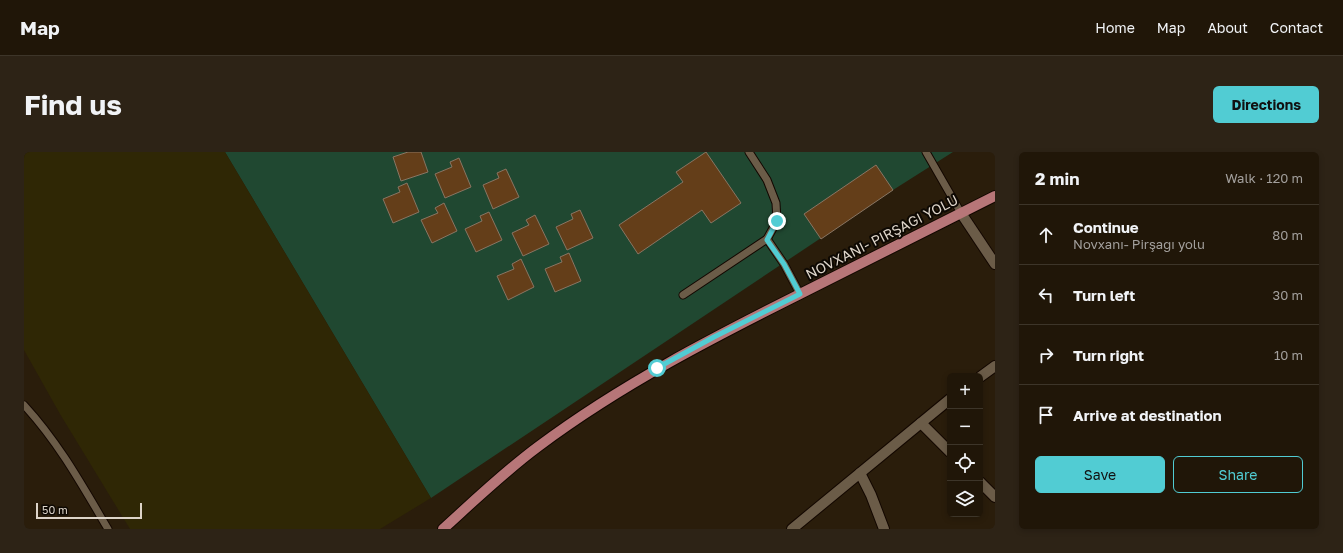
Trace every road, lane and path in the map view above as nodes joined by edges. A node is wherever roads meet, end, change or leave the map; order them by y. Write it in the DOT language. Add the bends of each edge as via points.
graph roads {
  1 [pos="749,152"];
  2 [pos="926,152"];
  3 [pos="995,196"];
  4 [pos="961,213"];
  5 [pos="767,240"];
  6 [pos="995,264"];
  7 [pos="800,294"];
  8 [pos="683,295"];
  9 [pos="995,366"];
  10 [pos="983,374"];
  11 [pos="947,401"];
  12 [pos="24,405"];
  13 [pos="921,423"];
  14 [pos="947,449"];
  15 [pos="860,473"];
  16 [pos="983,485"];
  17 [pos="995,497"];
  18 [pos="108,529"];
  19 [pos="444,529"];
  20 [pos="792,529"];
  21 [pos="884,529"];
  1 -- 5 [label="lane" via="767,180 776,203 777,221"];
  2 -- 4 [label="lane"];
  3 -- 4 [label="main road"];
  4 -- 6 [label="street"];
  4 -- 7 [label="main road"];
  5 -- 7 [label="lane"];
  5 -- 8 [label="lane"];
  7 -- 19 [label="main road" via="708,340 604,401 518,462"];
  9 -- 10 [label="street"];
  11 -- 13 [label="street"];
  12 -- 18 [label="lane" via="63,454"];
  13 -- 14 [label="street"];
  13 -- 15 [label="street"];
  15 -- 20 [label="street"];
  15 -- 21 [label="street"];
  16 -- 17 [label="street"];
}
